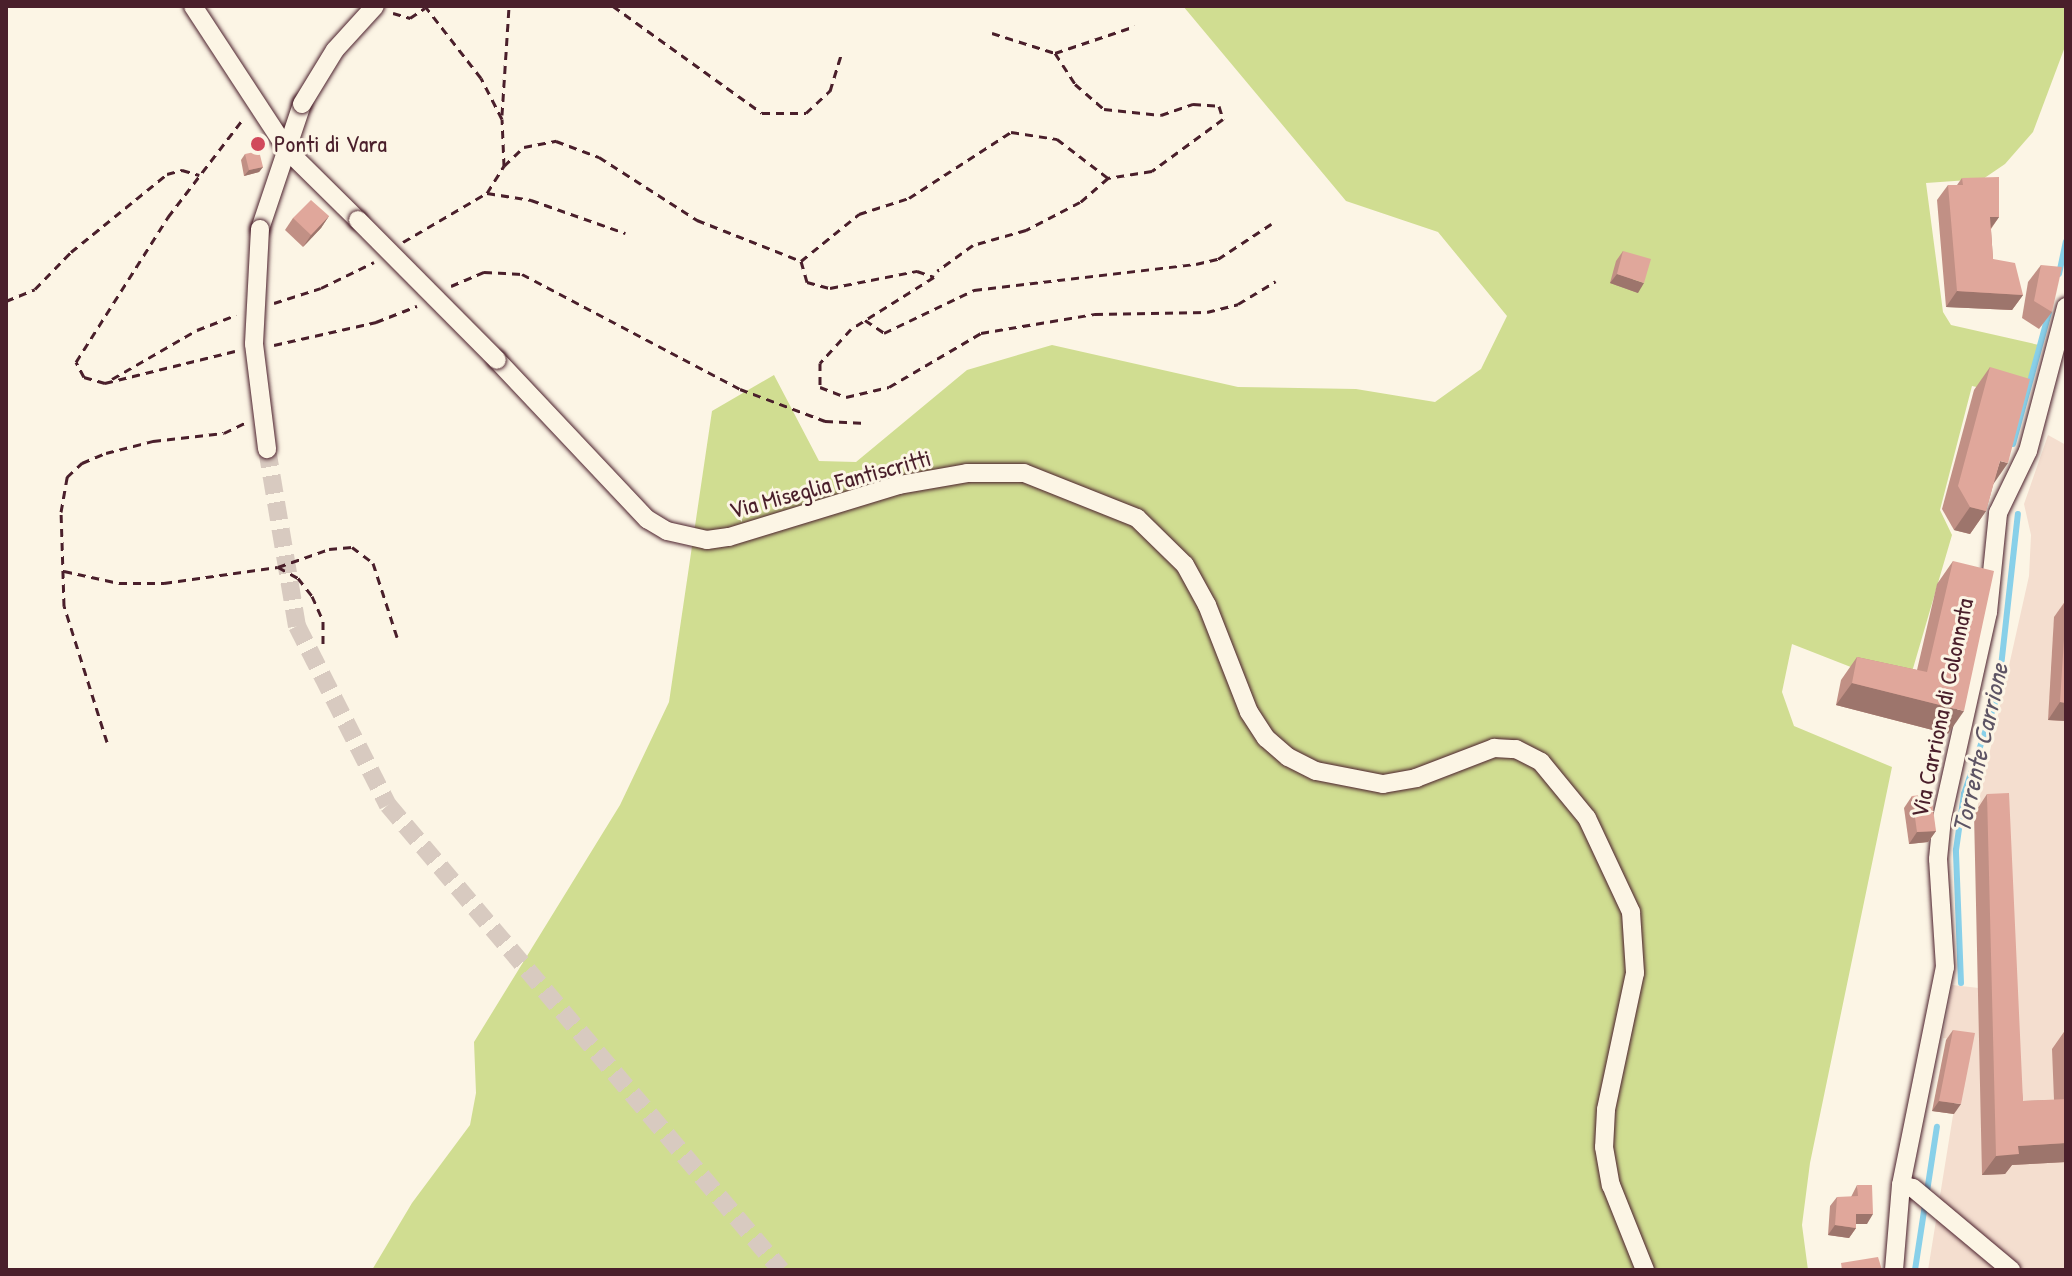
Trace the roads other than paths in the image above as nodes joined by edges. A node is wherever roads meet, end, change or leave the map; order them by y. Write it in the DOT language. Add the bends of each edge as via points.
graph roads {
  1 [pos="193,6"];
  2 [pos="377,8"];
  3 [pos="288,151"];
  4 [pos="2066,307"];
  5 [pos="267,449"];
  6 [pos="1907,1186"];
  7 [pos="1645,1270"];
  8 [pos="1894,1270"];
  9 [pos="2011,1270"];
  1 -- 3 [label="street, Via Miseglia Fantiscritti"];
  2 -- 3 [label="street, bridge" via="335,50 302,104"];
  3 -- 5 [label="street, bridge" via="260,229 253,314"];
  3 -- 7 [label="street, Via Miseglia Fantiscritti, bridge" via="647,519 667,531 696,538 729,537 899,485 967,473 1024,473 1137,518 1185,565 1207,605 1249,712 1266,738 1288,757 1316,771 1383,784 1416,778 1494,748 1516,749 1541,762 1587,818 1631,912 1635,973 1606,1110 1604,1147 1611,1185"];
  4 -- 6 [label="street, Via Carriona di Colonnata" via="2028,451 1998,513 1988,612 1942,818 1938,859 1945,967"];
  6 -- 8 [label="street, Via Carriona di Colonnata"];
  6 -- 9 [label="street"];
}
